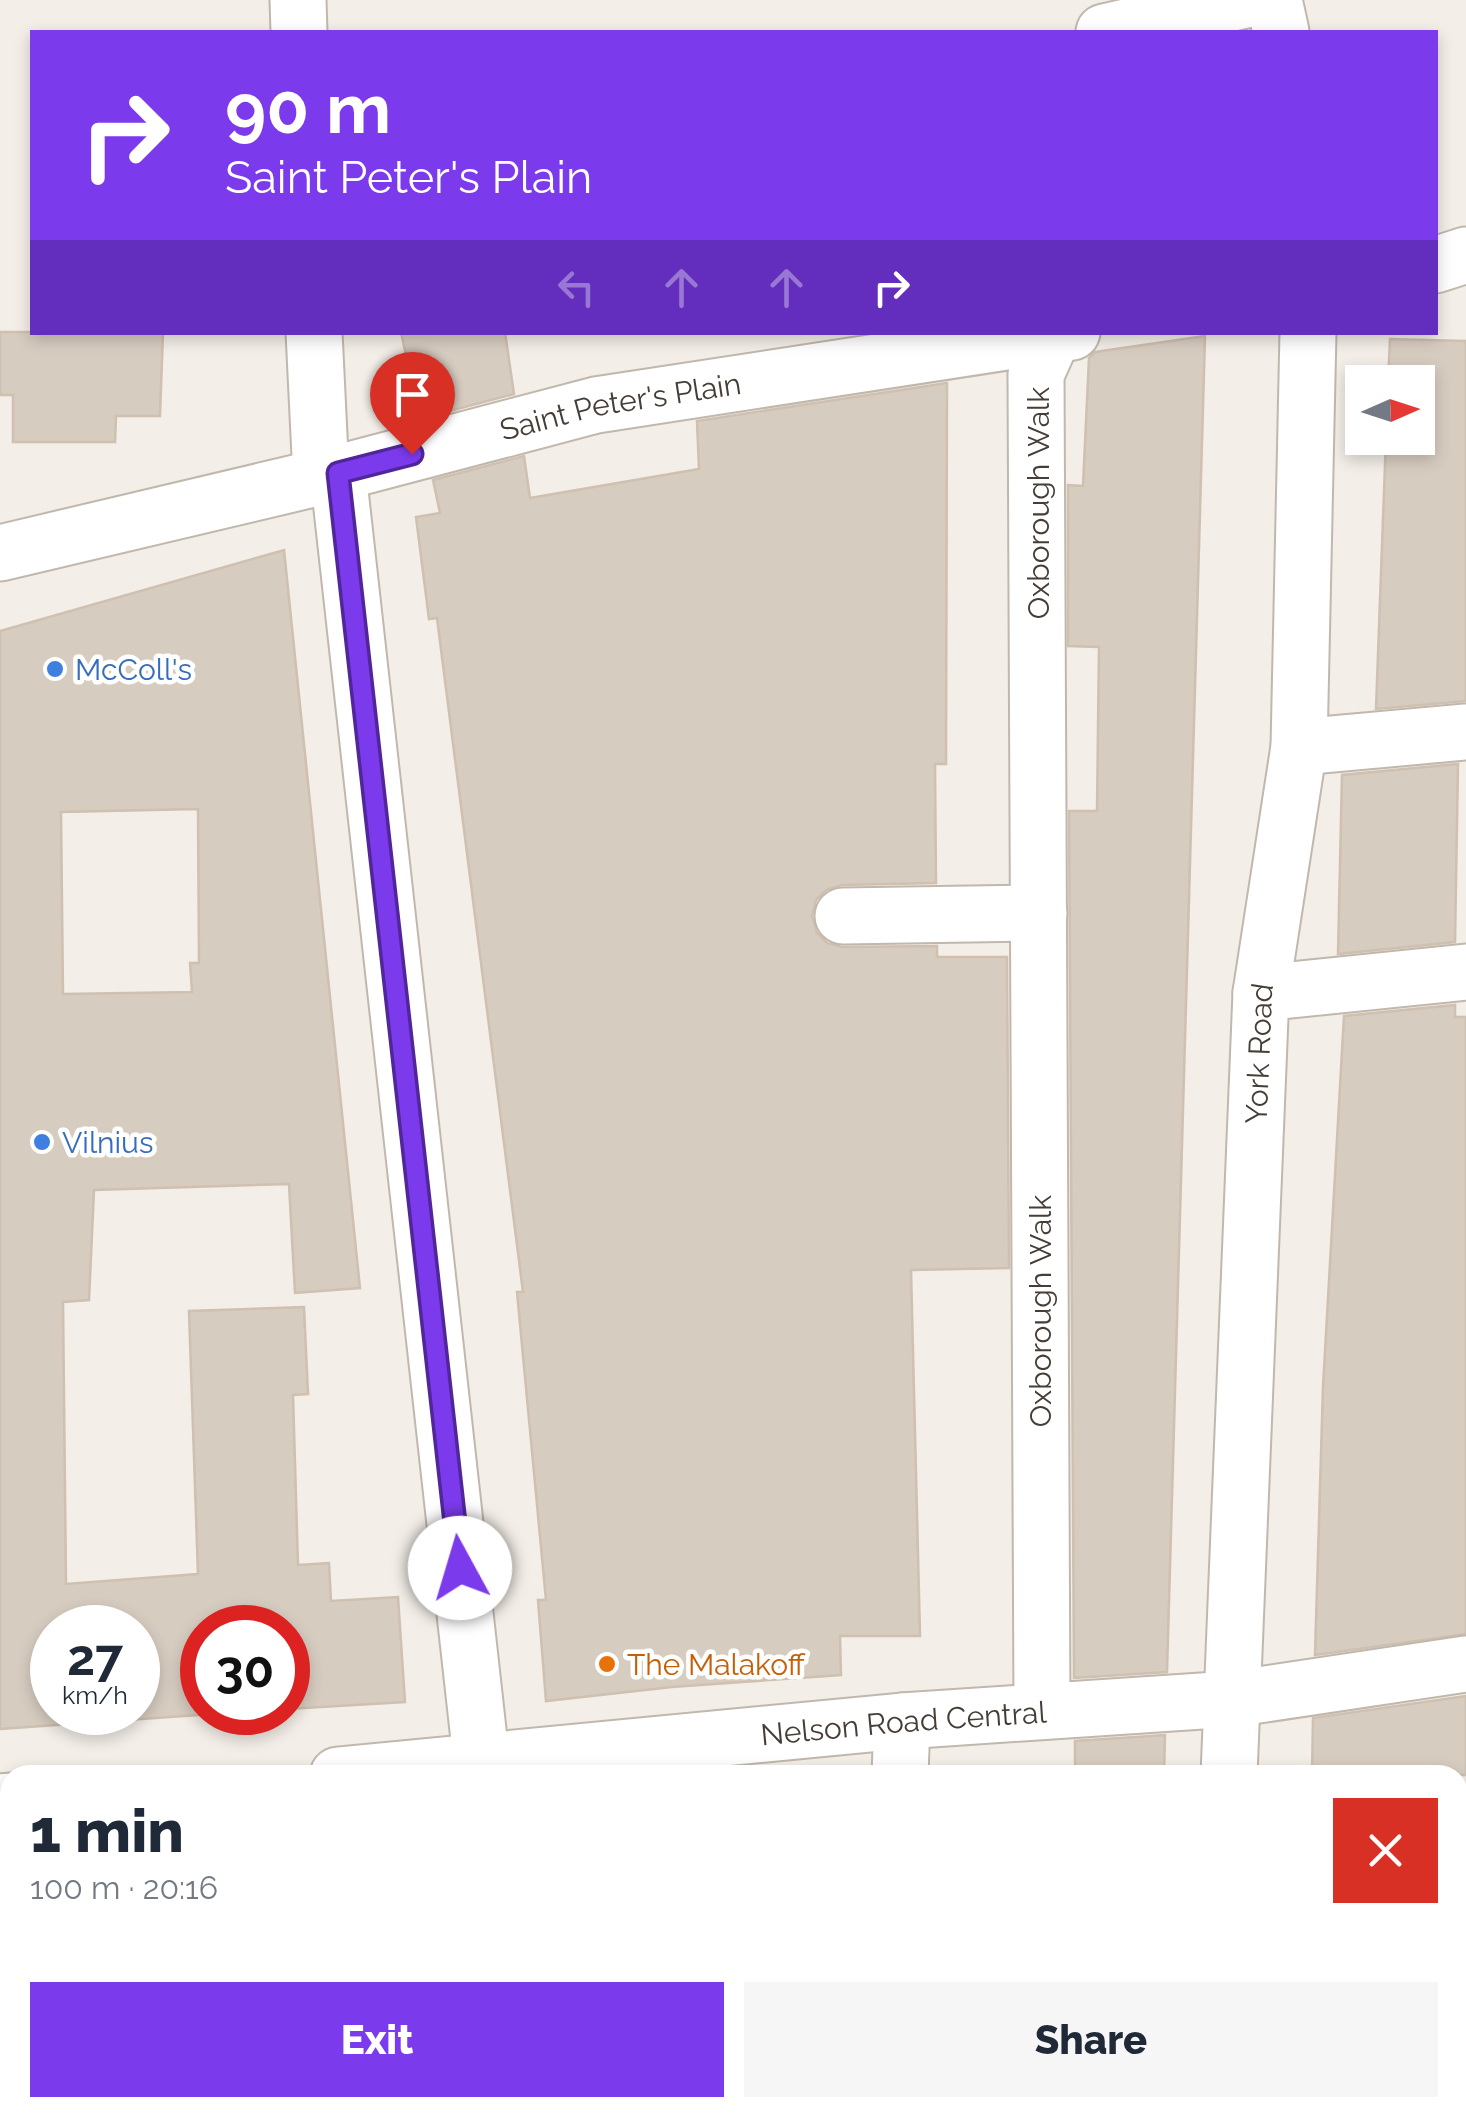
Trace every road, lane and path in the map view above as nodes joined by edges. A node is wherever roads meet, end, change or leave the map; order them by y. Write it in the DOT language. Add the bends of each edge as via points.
graph roads {
  1 [pos="298,0"];
  2 [pos="1246,0"];
  3 [pos="1274,0"];
  4 [pos="300,30"];
  5 [pos="1113,30"];
  6 [pos="1281,30"];
  7 [pos="1466,255"];
  8 [pos="1438,265"];
  9 [pos="314,335"];
  10 [pos="1055,335"];
  11 [pos="1061,335"];
  12 [pos="1308,335"];
  13 [pos="330,475"];
  14 [pos="0,553"];
  15 [pos="1466,732"];
  16 [pos="1299,747"];
  17 [pos="1038,913"];
  18 [pos="843,916"];
  19 [pos="1466,972"];
  20 [pos="1261,993"];
  21 [pos="1466,1664"];
  22 [pos="1232,1699"];
  23 [pos="1042,1710"];
  24 [pos="902,1721"];
  25 [pos="482,1765"];
  26 [pos="517,1765"];
  27 [pos="900,1765"];
  28 [pos="1229,1765"];
  1 -- 4 [label="street"];
  2 -- 5 [label="street"];
  3 -- 6 [label="street"];
  7 -- 8 [label="street"];
  9 -- 13 [label="street"];
  10 -- 13 [label="street, Saint Peter's Plain" via="596,405"];
  11 -- 17 [label="street, Oxborough Walk" via="1036,374"];
  12 -- 16 [label="street, York Road"];
  13 -- 14 [label="street, Saint Peter's Plain"];
  13 -- 25 [label="street"];
  15 -- 16 [label="street"];
  16 -- 20 [label="street, York Road"];
  17 -- 18 [label="street"];
  17 -- 23 [label="street, Oxborough Walk"];
  19 -- 20 [label="street"];
  20 -- 22 [label="street, York Road"];
  21 -- 22 [label="street, Nelson Road Central"];
  22 -- 23 [label="street, Nelson Road Central"];
  22 -- 28 [label="street, York Road"];
  23 -- 24 [label="street, Nelson Road Central"];
  24 -- 26 [label="street, Nelson Road Central"];
  24 -- 27 [label="street"];
}
